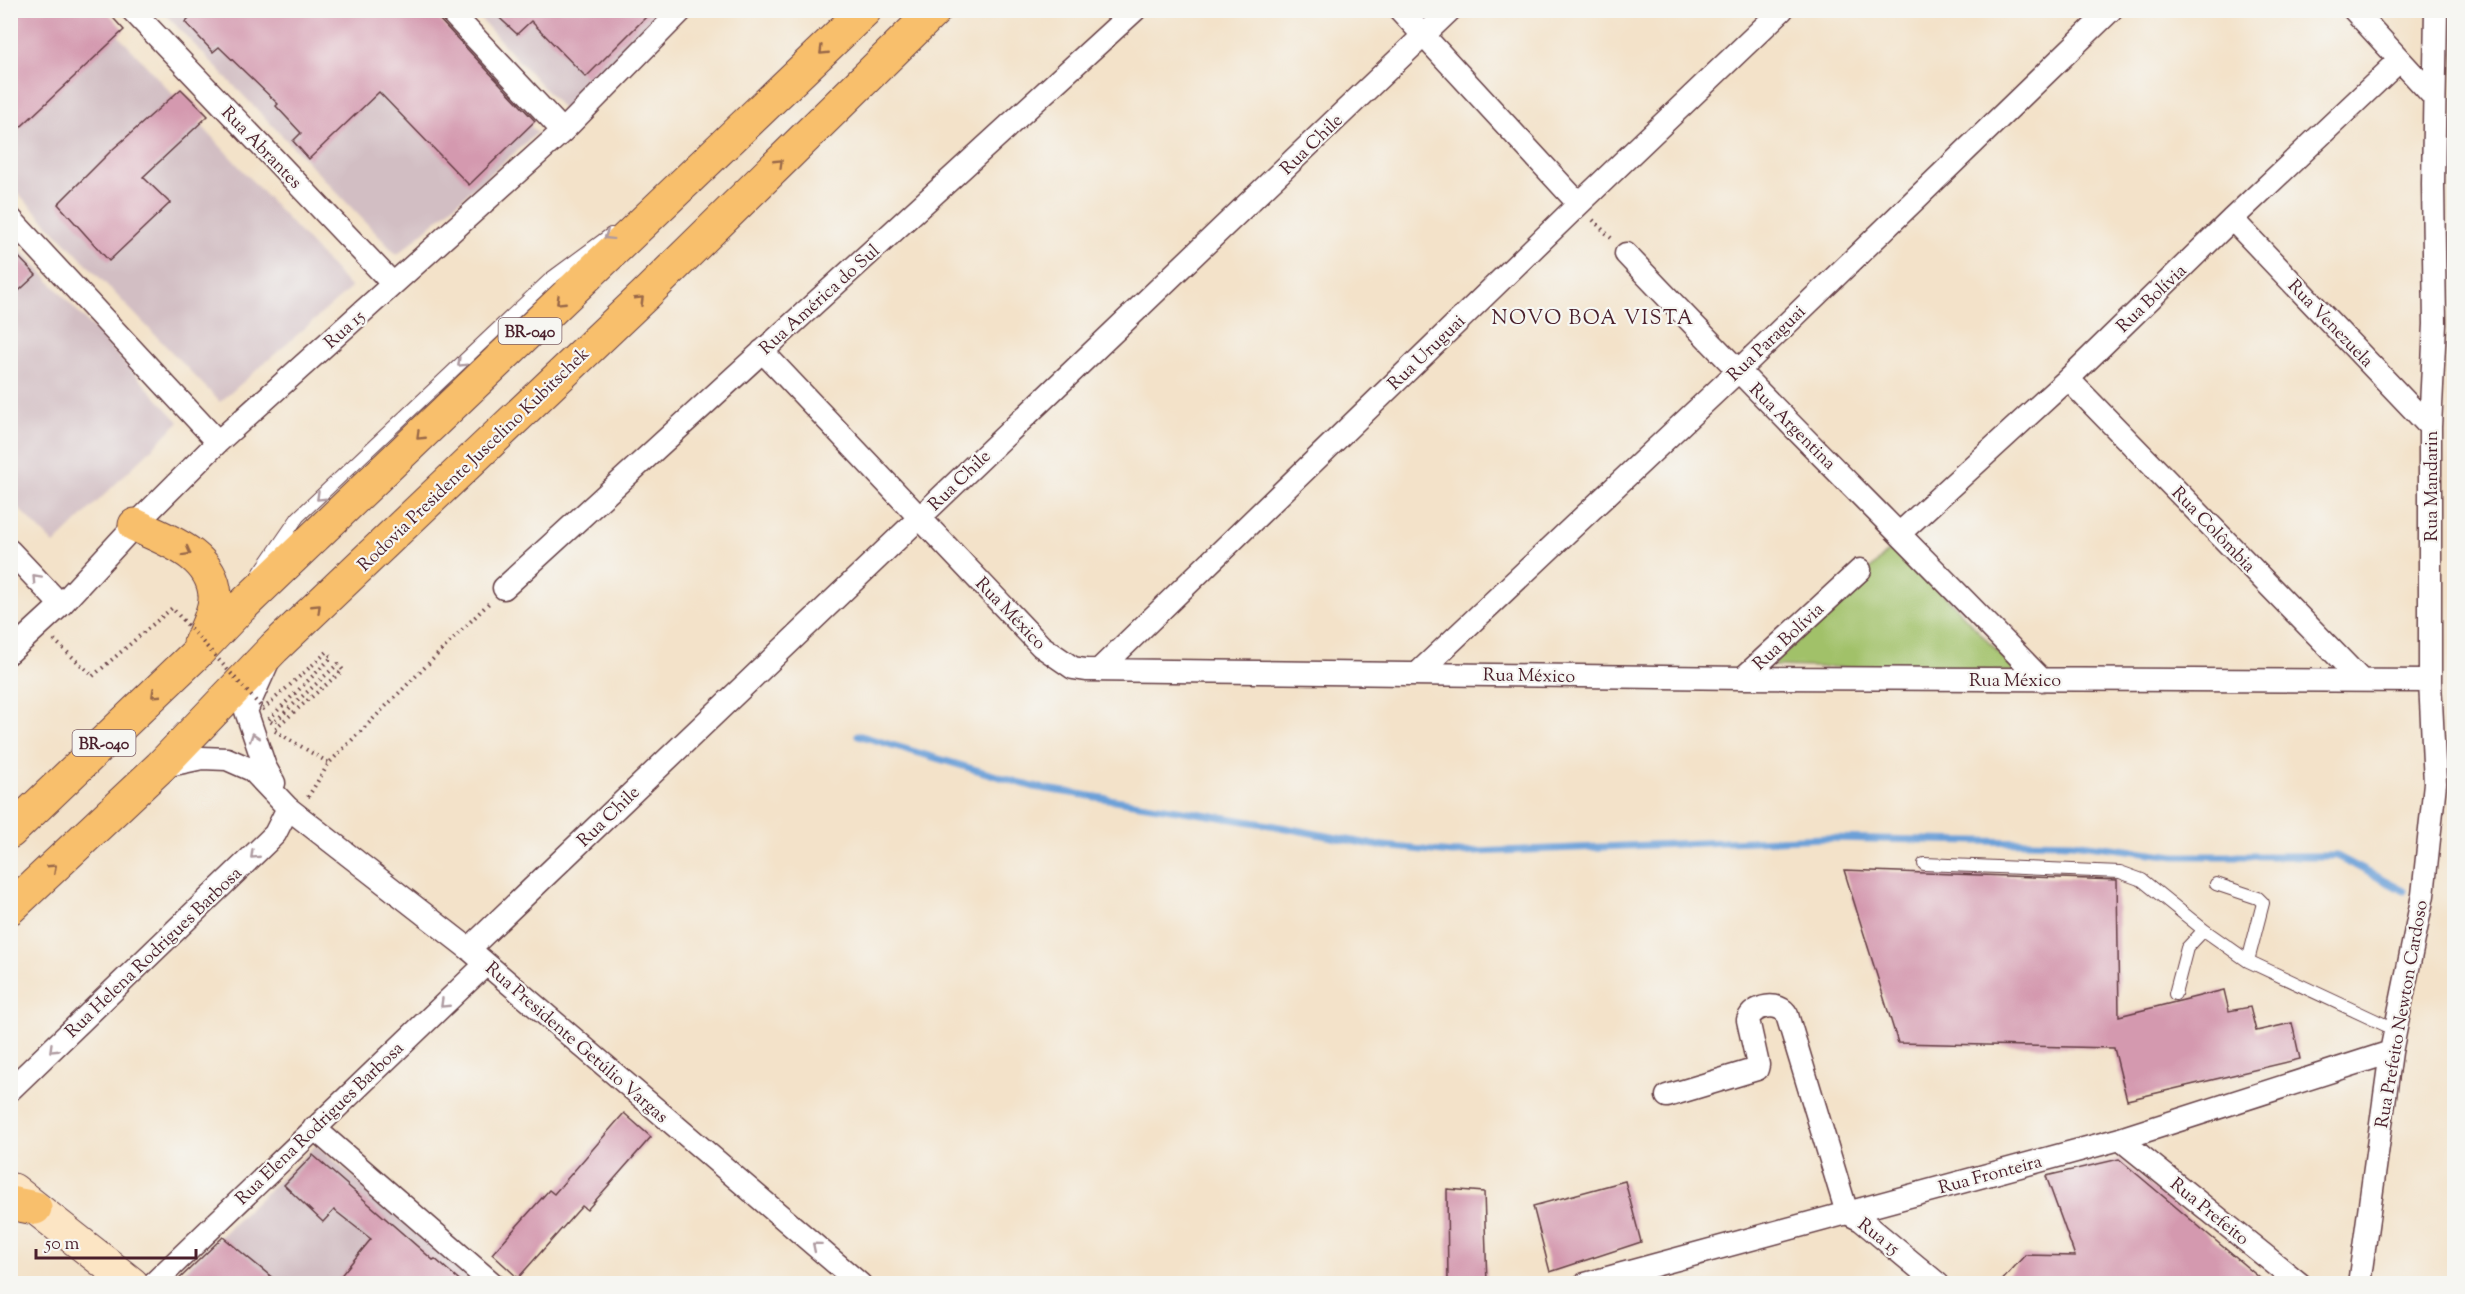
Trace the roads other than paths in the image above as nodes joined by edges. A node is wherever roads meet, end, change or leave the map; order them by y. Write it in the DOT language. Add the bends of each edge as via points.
graph roads {
  1 [pos="132,10"];
  2 [pos="449,10"];
  3 [pos="682,10"];
  4 [pos="865,10"];
  5 [pos="935,10"];
  6 [pos="1135,10"];
  7 [pos="1400,10"];
  8 [pos="1450,10"];
  9 [pos="1782,10"];
  10 [pos="2111,10"];
  11 [pos="2354,10"];
  12 [pos="2436,10"];
  13 [pos="1423,37"];
  14 [pos="2400,60"];
  15 [pos="2434,97"];
  16 [pos="563,131"];
  17 [pos="1579,204"];
  18 [pos="10,218"];
  19 [pos="2232,219"];
  20 [pos="1626,254"];
  21 [pos="393,284"];
  22 [pos="2445,324"];
  23 [pos="762,351"];
  24 [pos="1737,372"];
  25 [pos="2068,379"];
  26 [pos="2430,427"];
  27 [pos="218,442"];
  28 [pos="921,516"];
  29 [pos="135,525"];
  30 [pos="1900,533"];
  31 [pos="10,551"];
  32 [pos="1860,570"];
  33 [pos="504,588"];
  34 [pos="62,605"];
  35 [pos="274,648"];
  36 [pos="10,652"];
  37 [pos="196,653"];
  38 [pos="1099,670"];
  39 [pos="1418,673"];
  40 [pos="1743,678"];
  41 [pos="2360,679"];
  42 [pos="2042,680"];
  43 [pos="2430,681"];
  44 [pos="2445,745"];
  45 [pos="160,767"];
  46 [pos="292,812"];
  47 [pos="10,832"];
  48 [pos="1924,864"];
  49 [pos="2216,884"];
  50 [pos="10,908"];
  51 [pos="2204,930"];
  52 [pos="469,949"];
  53 [pos="2248,961"];
  54 [pos="486,964"];
  55 [pos="2175,994"];
  56 [pos="2396,1030"];
  57 [pos="2391,1052"];
  58 [pos="10,1090"];
  59 [pos="1667,1096"];
  60 [pos="314,1128"];
  61 [pos="2120,1138"];
  62 [pos="10,1188"];
  63 [pos="23,1205"];
  64 [pos="1846,1213"];
  65 [pos="1586,1283"];
  66 [pos="132,1284"];
  67 [pos="153,1284"];
  68 [pos="493,1284"];
  69 [pos="860,1284"];
  70 [pos="1938,1284"];
  71 [pos="2300,1284"];
  72 [pos="2359,1284"];
  1 -- 21 [label="street, Rua Abrantes"];
  2 -- 16 [label="street"];
  3 -- 16 [label="street, Rua 15"];
  4 -- 37 [label="highway, BR-040, one-way"];
  35 -- 5 [label="highway, Rodovia Presidente Juscelino Kubitschek / BR-040, one-way" via="645,295"];
  6 -- 23 [label="street, Rua América do Sul"];
  7 -- 13 [label="street"];
  8 -- 13 [label="street, Rua Chile"];
  9 -- 17 [label="street, Rua Uruguai"];
  10 -- 24 [label="street, Rua Paraguai"];
  11 -- 14 [label="street"];
  12 -- 15 [label="street, Rua Mandarin"];
  13 -- 17 [label="street"];
  13 -- 28 [label="street, Rua Chile"];
  14 -- 15 [label="street"];
  14 -- 19 [label="street, Rua Bolívia"];
  15 -- 22 [label="street, Rua Mandarin"];
  16 -- 21 [label="street, Rua 15"];
  17 -- 38 [label="street, Rua Uruguai"];
  18 -- 27 [label="street"];
  19 -- 25 [label="street, Rua Bolívia"];
  19 -- 26 [label="street, Rua Venezuela"];
  20 -- 24 [label="street, Rua Argentina"];
  21 -- 27 [label="street, Rua 15"];
  22 -- 26 [label="street, Rua Mandarin"];
  23 -- 28 [label="street, Rua México"];
  23 -- 33 [label="street, Rua América do Sul"];
  24 -- 30 [label="street, Rua Argentina"];
  24 -- 39 [label="street, Rua Paraguai"];
  25 -- 30 [label="street, Rua Bolívia"];
  25 -- 41 [label="street, Rua Colômbia"];
  26 -- 43 [label="street, Rua Mandarin"];
  27 -- 29 [label="street, Rua 15"];
  28 -- 38 [label="street, Rua México" via="1041,646 1073,668"];
  28 -- 52 [label="street, Rua Chile"];
  29 -- 34 [label="street, Rua 15"];
  29 -- 37 [label="highway, one-way" via="197,557 211,578 215,596"];
  30 -- 42 [label="street, Rua Argentina"];
  34 -- 31 [label="street, one-way"];
  32 -- 40 [label="street, Rua Bolívia"];
  34 -- 36 [label="street, Rua 15"];
  35 -- 45 [label="highway, Rodovia Presidente Juscelino Kubitschek / BR-040"];
  46 -- 35 [label="street, Rua Presidente Getúlio Vargas, one-way" via="265,767 246,711"];
  37 -- 47 [label="highway, BR-040, one-way"];
  38 -- 39 [label="street, Rua México"];
  39 -- 40 [label="street, Rua México"];
  40 -- 42 [label="street, Rua México"];
  41 -- 42 [label="street, Rua México"];
  41 -- 43 [label="street, Rua México"];
  43 -- 44 [label="street, Rua Mandarin"];
  44 -- 56 [label="street, Rua Prefeito Newton Cardoso" via="2435,783 2423,895"];
  45 -- 46 [label="street, Rua Presidente Getúlio Vargas" via="202,758 227,759 252,770"];
  50 -- 45 [label="highway, Rodovia Presidente Juscelino Kubitschek / BR-040, one-way"];
  46 -- 52 [label="street, Rua Presidente Getúlio Vargas"];
  46 -- 58 [label="street, Rua Helena Rodrigues Barbosa, one-way" via="267,842"];
  48 -- 51 [label="lane" via="2120,872 2142,880"];
  49 -- 53 [label="lane" via="2263,903"];
  51 -- 53 [label="lane"];
  51 -- 55 [label="lane" via="2187,948"];
  52 -- 54 [label="street, Rua Presidente Getúlio Vargas"];
  53 -- 56 [label="lane"];
  54 -- 60 [label="street, Rua Elena Rodrigues Barbosa, one-way"];
  69 -- 54 [label="street, Rua Presidente Getúlio Vargas, one-way"];
  56 -- 57 [label="street, Rua Prefeito Newton Cardoso"];
  57 -- 61 [label="street, Rua Fronteira"];
  57 -- 72 [label="street, Rua Prefeito Newton Cardoso"];
  59 -- 64 [label="street" via="1757,1069 1750,1015 1753,1011 1781,1007 1787,1015"];
  60 -- 67 [label="street, Rua Elena Rodrigues Barbosa"];
  60 -- 68 [label="street"];
  61 -- 64 [label="street, Rua Fronteira"];
  61 -- 71 [label="street, Rua Prefeito"];
  62 -- 63 [label="main road"];
  63 -- 66 [label="main road"];
  64 -- 65 [label="street, Rua Fronteira"];
  64 -- 70 [label="street, Rua 15" via="1861,1220"];
}
